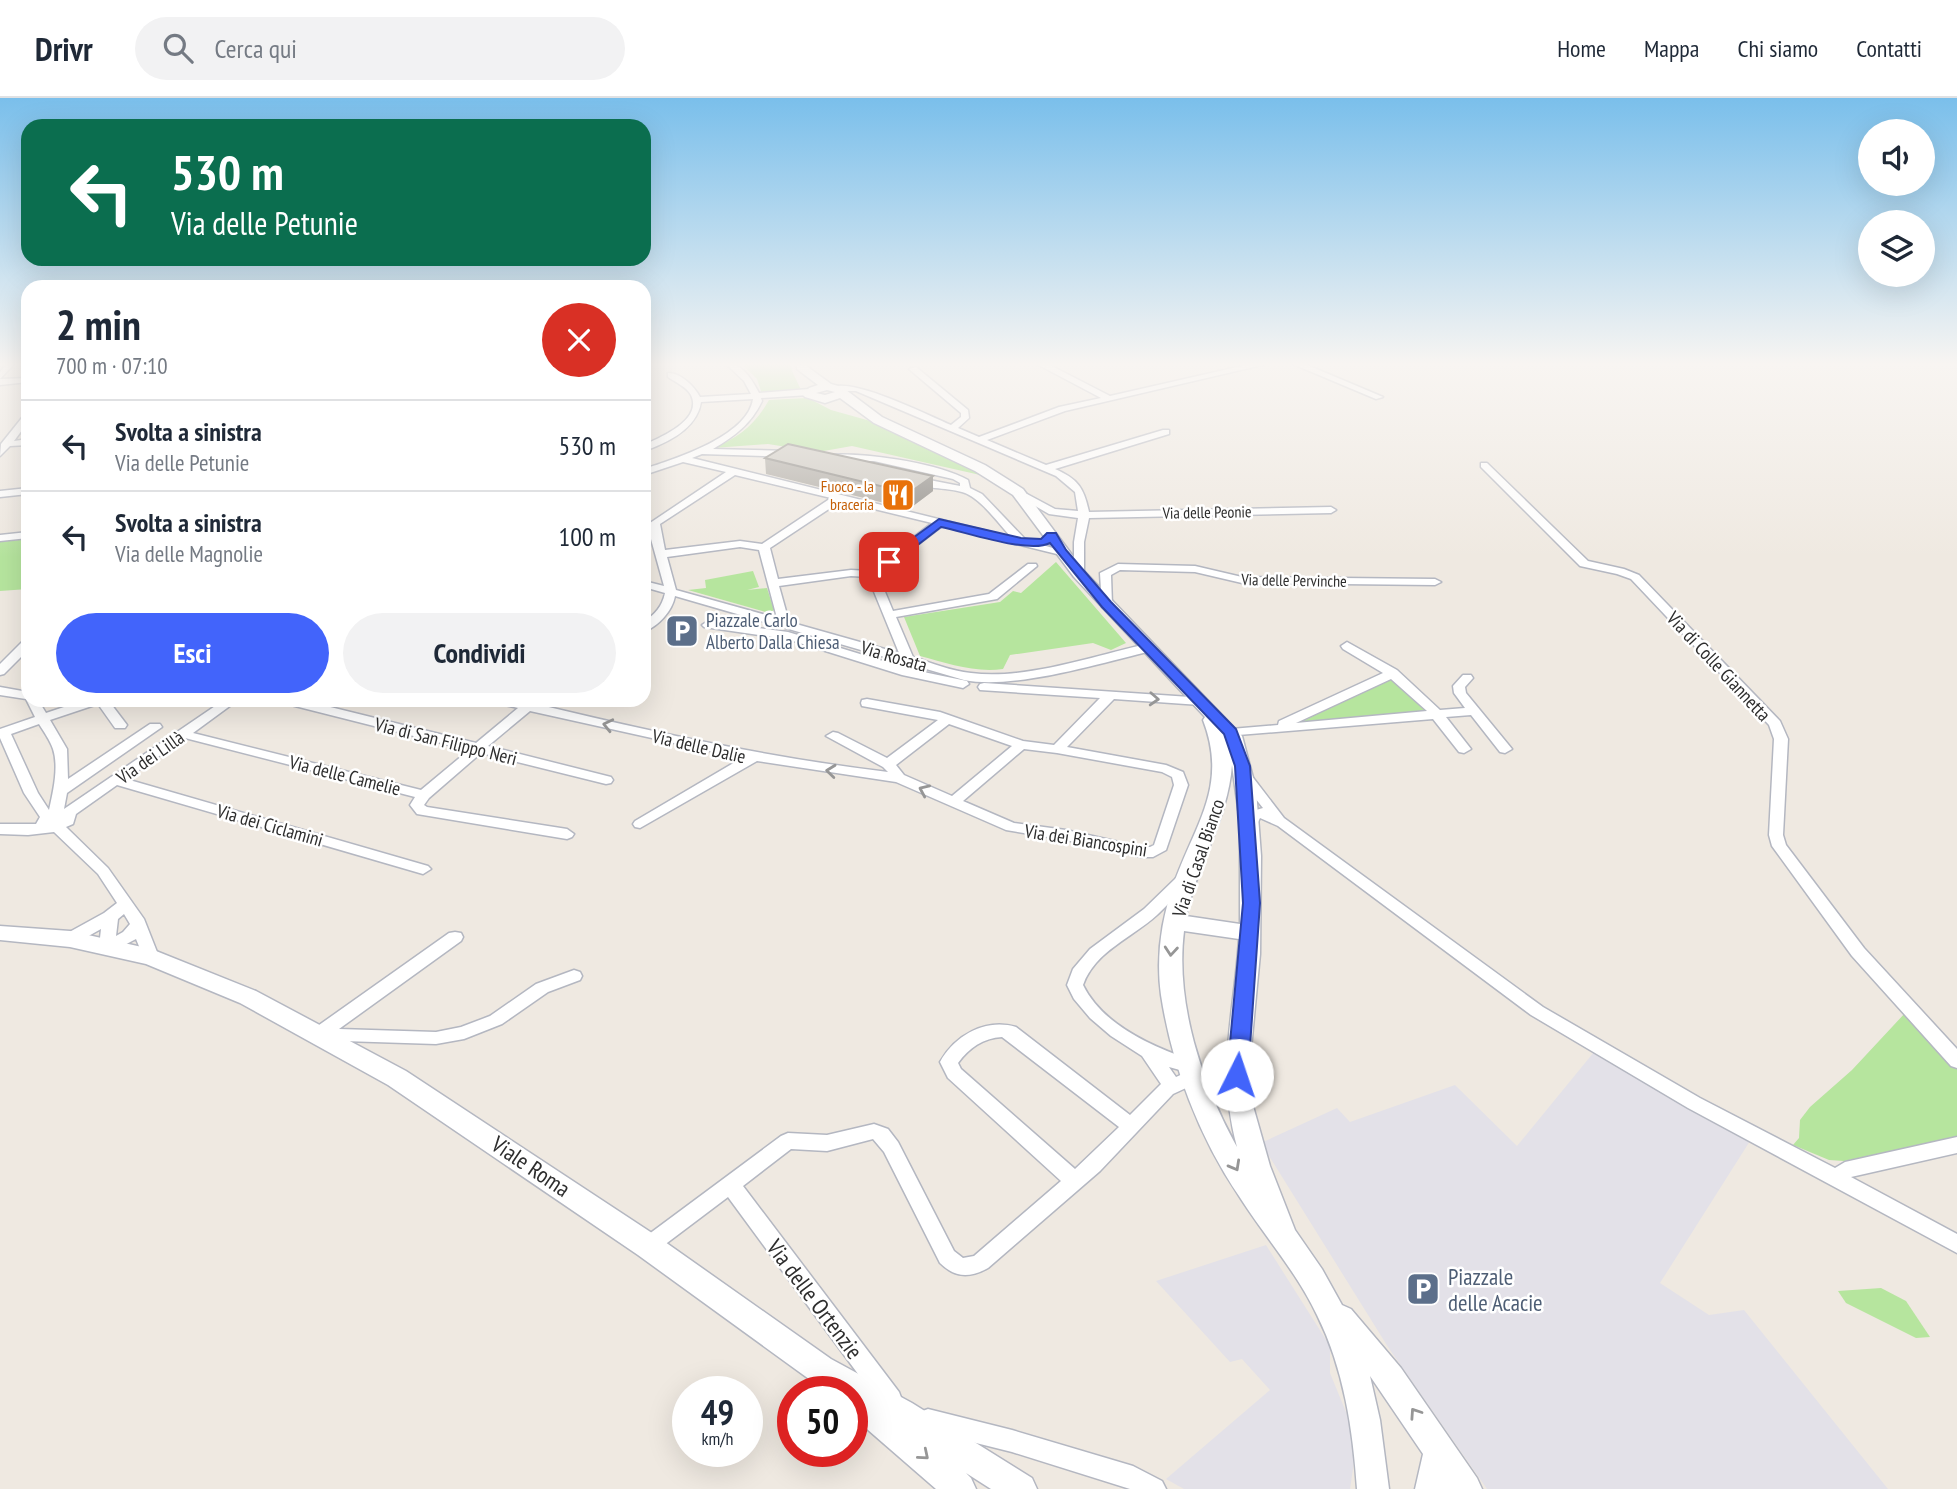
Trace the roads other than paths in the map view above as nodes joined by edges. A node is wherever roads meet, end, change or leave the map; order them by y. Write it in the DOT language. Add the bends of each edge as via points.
graph roads {
  1 [pos="19,427"];
  2 [pos="682,427"];
  3 [pos="738,427"];
  4 [pos="893,427"];
  5 [pos="1012,427"];
  6 [pos="953,428"];
  7 [pos="1166,432"];
  8 [pos="980,440"];
  9 [pos="21,444"];
  10 [pos="651,444"];
  11 [pos="3,448"];
  12 [pos="699,451"];
  13 [pos="801,455"];
  14 [pos="813,457"];
  15 [pos="825,458"];
  16 [pos="683,459"];
  17 [pos="1484,465"];
  18 [pos="864,468"];
  19 [pos="1047,468"];
  20 [pos="651,470"];
  21 [pos="733,472"];
  22 [pos="903,477"];
  23 [pos="965,489"];
  24 [pos="21,492"];
  25 [pos="0,494"];
  26 [pos="1023,496"];
  27 [pos="838,498"];
  28 [pos="1331,510"];
  29 [pos="1084,515"];
  30 [pos="939,523"];
  31 [pos="21,536"];
  32 [pos="1051,536"];
  33 [pos="0,538"];
  34 [pos="1021,542"];
  35 [pos="764,547"];
  36 [pos="1061,552"];
  37 [pos="662,554"];
  38 [pos="1032,566"];
  39 [pos="872,574"];
  40 [pos="1079,574"];
  41 [pos="1435,582"];
  42 [pos="774,583"];
  43 [pos="651,586"];
  44 [pos="672,592"];
  45 [pos="1106,605"];
  46 [pos="889,615"];
  47 [pos="651,622"];
  48 [pos="708,625"];
  49 [pos="784,625"];
  50 [pos="1347,646"];
  51 [pos="1147,648"];
  52 [pos="21,650"];
  53 [pos="908,660"];
  54 [pos="0,671"];
  55 [pos="1393,673"];
  56 [pos="1467,678"];
  57 [pos="984,682"];
  58 [pos="2,693"];
  59 [pos="21,695"];
  60 [pos="1109,696"];
  61 [pos="1200,701"];
  62 [pos="867,703"];
  63 [pos="36,707"];
  64 [pos="79,707"];
  65 [pos="106,707"];
  66 [pos="222,707"];
  67 [pos="314,707"];
  68 [pos="526,707"];
  69 [pos="547,707"];
  70 [pos="1474,711"];
  71 [pos="1438,714"];
  72 [pos="948,718"];
  73 [pos="43,719"];
  74 [pos="120,725"];
  75 [pos="155,727"];
  76 [pos="1274,729"];
  77 [pos="2,733"];
  78 [pos="1231,733"];
  79 [pos="183,734"];
  80 [pos="834,736"];
  81 [pos="1020,745"];
  82 [pos="475,748"];
  83 [pos="1057,749"];
  84 [pos="1464,749"];
  85 [pos="1505,749"];
  86 [pos="752,758"];
  87 [pos="888,764"];
  88 [pos="1244,776"];
  89 [pos="899,778"];
  90 [pos="606,780"];
  91 [pos="117,781"];
  92 [pos="61,790"];
  93 [pos="424,795"];
  94 [pos="953,802"];
  95 [pos="54,820"];
  96 [pos="1283,822"];
  97 [pos="640,824"];
  98 [pos="1248,828"];
  99 [pos="0,829"];
  100 [pos="567,834"];
  101 [pos="423,869"];
  102 [pos="1186,878"];
  103 [pos="125,904"];
  104 [pos="110,917"];
  105 [pos="1175,922"];
  106 [pos="138,925"];
  107 [pos="0,933"];
  108 [pos="1250,933"];
  109 [pos="455,937"];
  110 [pos="69,939"];
  111 [pos="107,947"];
  112 [pos="151,957"];
  113 [pos="574,976"];
  114 [pos="318,1035"];
  115 [pos="1149,1052"];
  116 [pos="1957,1061"];
  117 [pos="1184,1076"];
  118 [pos="1132,1126"];
  119 [pos="1957,1145"];
  120 [pos="1837,1180"];
  121 [pos="1075,1181"];
  122 [pos="730,1184"];
  123 [pos="1286,1244"];
  124 [pos="1957,1244"];
  125 [pos="648,1246"];
  126 [pos="1321,1293"];
  127 [pos="820,1369"];
  128 [pos="828,1376"];
  129 [pos="868,1409"];
  130 [pos="901,1414"];
  131 [pos="1440,1451"];
  132 [pos="960,1489"];
  133 [pos="1021,1489"];
  134 [pos="1154,1489"];
  135 [pos="1373,1489"];
  136 [pos="1432,1489"];
  137 [pos="1466,1489"];
  1 -- 11 [label="street"];
  2 -- 10 [label="street"];
  3 -- 12 [label="street"];
  4 -- 26 [label="main road, Via di Casal Bianco" via="992,474"];
  5 -- 8 [label="street"];
  6 -- 8 [label="street"];
  7 -- 19 [label="street"];
  8 -- 19 [label="street"];
  9 -- 11 [label="street"];
  12 -- 13 [label="street"];
  12 -- 16 [label="street"];
  14 -- 15 [label="street"];
  15 -- 18 [label="street"];
  15 -- 23 [label="street" via="865,456 956,477 965,482"];
  16 -- 20 [label="street"];
  16 -- 21 [label="street"];
  17 -- 116 [label="street, Via di Colle Giannetta" via="1584,564 1635,577 1774,724 1781,739 1779,846 1858,952"];
  19 -- 29 [label="street" via="1079,490"];
  21 -- 27 [label="street"];
  21 -- 37 [label="street" via="656,521"];
  22 -- 23 [label="street"];
  23 -- 34 [label="street" via="986,501"];
  24 -- 25 [label="street"];
  26 -- 29 [label="street, Via di Casal Bianco" via="1056,513"];
  26 -- 32 [label="main road, Via di Casal Bianco"];
  27 -- 30 [label="street"];
  27 -- 35 [label="street"];
  28 -- 29 [label="street, Via delle Peonie"];
  29 -- 40 [label="street"];
  30 -- 34 [label="street"];
  30 -- 39 [label="street"];
  31 -- 33 [label="street"];
  32 -- 34 [label="street" via="1044,543"];
  32 -- 36 [label="main road, Via di Casal Bianco"];
  34 -- 36 [label="street"];
  35 -- 37 [label="street" via="737,544"];
  35 -- 42 [label="street"];
  36 -- 40 [label="main road, Via di Casal Bianco"];
  37 -- 44 [label="street"];
  38 -- 46 [label="street" via="990,598"];
  39 -- 42 [label="street"];
  39 -- 46 [label="street"];
  40 -- 45 [label="main road, Via di Casal Bianco"];
  41 -- 45 [label="street, Via delle Pervinche" via="1242,580 1198,569 1118,567 1105,573"];
  42 -- 49 [label="street"];
  43 -- 44 [label="street, Via Rosata"];
  44 -- 47 [label="street" via="668,607"];
  44 -- 49 [label="street, Via Rosata"];
  45 -- 51 [label="main road, Via di Casal Bianco"];
  46 -- 53 [label="street"];
  48 -- 57 [label="street, Via Rosata" via="783,635 906,672"];
  49 -- 53 [label="street, Via Rosata"];
  50 -- 55 [label="street"];
  51 -- 57 [label="street, Via Rosata"];
  51 -- 61 [label="main road, Via di Casal Bianco"];
  52 -- 54 [label="street"];
  53 -- 57 [label="street, Via Rosata"];
  55 -- 71 [label="street"];
  55 -- 76 [label="street"];
  56 -- 70 [label="street" via="1459,690"];
  57 -- 60 [label="street, Via Rosata"];
  58 -- 59 [label="street"];
  60 -- 61 [label="street, Via Rosata, one-way"];
  60 -- 83 [label="street"];
  61 -- 78 [label="main road, Via di Casal Bianco"];
  61 -- 102 [label="main road, Via di Casal Bianco" via="1219,736 1223,777 1215,810"];
  62 -- 72 [label="street"];
  63 -- 73 [label="street"];
  64 -- 73 [label="street"];
  65 -- 74 [label="street"];
  66 -- 79 [label="street, Via dei Lillà"];
  67 -- 82 [label="street, Via di San Filippo Neri"];
  68 -- 82 [label="street"];
  86 -- 69 [label="street, Via delle Dalie, one-way"];
  70 -- 71 [label="street"];
  70 -- 85 [label="street"];
  71 -- 76 [label="street"];
  71 -- 84 [label="street"];
  72 -- 81 [label="street"];
  72 -- 87 [label="street"];
  73 -- 77 [label="street"];
  73 -- 92 [label="street" via="60,749"];
  75 -- 92 [label="street"];
  76 -- 78 [label="street"];
  77 -- 95 [label="street" via="31,793"];
  78 -- 88 [label="main road, Via di Casal Bianco"];
  79 -- 91 [label="street, Via dei Lillà"];
  79 -- 93 [label="street, Via delle Camelie"];
  80 -- 87 [label="street, Via dei Biancospini"];
  81 -- 83 [label="street"];
  81 -- 94 [label="street"];
  82 -- 90 [label="street, Via di San Filippo Neri"];
  82 -- 93 [label="street"];
  83 -- 94 [label="street, Via dei Biancospini" via="1164,768 1178,775 1181,785 1161,847 1141,852 1016,828"];
  89 -- 86 [label="street, Via delle Dalie, one-way"];
  86 -- 97 [label="street"];
  87 -- 89 [label="street, Via dei Biancospini"];
  88 -- 96 [label="street"];
  88 -- 98 [label="main road, Via di Casal Bianco"];
  94 -- 89 [label="street, Via dei Biancospini, one-way"];
  91 -- 95 [label="street, Via dei Lillà"];
  91 -- 101 [label="street, Via dei Ciclamini"];
  92 -- 95 [label="street"];
  93 -- 100 [label="street, Via delle Camelie" via="416,807 422,811"];
  95 -- 99 [label="street" via="28,830"];
  95 -- 103 [label="street" via="103,871"];
  96 -- 98 [label="street" via="1260,812"];
  96 -- 120 [label="street" via="1537,1011"];
  98 -- 108 [label="main road, Via di Casal Bianco"];
  102 -- 105 [label="main road, Via di Casal Bianco"];
  102 -- 115 [label="street" via="1143,920 1097,953 1076,981 1080,995 1099,1016"];
  103 -- 104 [label="street"];
  103 -- 106 [label="street"];
  104 -- 110 [label="street"];
  104 -- 111 [label="street"];
  105 -- 108 [label="main road"];
  105 -- 117 [label="main road, Via di Casal Bianco, one-way" via="1170,971"];
  106 -- 111 [label="street" via="129,936"];
  106 -- 112 [label="street"];
  107 -- 110 [label="main road, Viale Roma"];
  108 -- 123 [label="main road, Via di Casal Bianco" via="1238,1052 1239,1097 1246,1134"];
  109 -- 114 [label="street"];
  110 -- 111 [label="main road, Viale Roma"];
  111 -- 112 [label="main road, Viale Roma"];
  112 -- 114 [label="main road, Viale Roma" via="248,998"];
  113 -- 114 [label="street" via="542,988 496,1020 464,1034 436,1038"];
  114 -- 125 [label="main road, Viale Roma" via="397,1078"];
  115 -- 117 [label="street"];
  115 -- 117 [label="street"];
  117 -- 118 [label="street"];
  117 -- 123 [label="main road, Via di Casal Bianco, one-way" via="1245,1184"];
  118 -- 121 [label="street"];
  118 -- 121 [label="street" via="1010,1032 988,1031 958,1049 949,1062 954,1073"];
  119 -- 120 [label="street" via="1845,1170"];
  120 -- 124 [label="street"];
  121 -- 122 [label="street" via="981,1262 965,1268 947,1257 879,1132 827,1143 788,1141"];
  122 -- 125 [label="street"];
  122 -- 130 [label="street, Via delle Ortenzie"];
  123 -- 126 [label="main road, Via di Casal Bianco"];
  125 -- 127 [label="main road, Viale Roma"];
  131 -- 126 [label="street, one-way" via="1391,1378"];
  126 -- 135 [label="main road, Via di Casal Bianco" via="1355,1376"];
  127 -- 128 [label="main road"];
  127 -- 130 [label="main road, Viale Roma"];
  129 -- 132 [label="main road, one-way"];
  130 -- 133 [label="main road, Viale Roma"];
  130 -- 134 [label="street" via="1012,1440 1133,1478"];
  131 -- 136 [label="main road"];
  131 -- 137 [label="street"];
}
